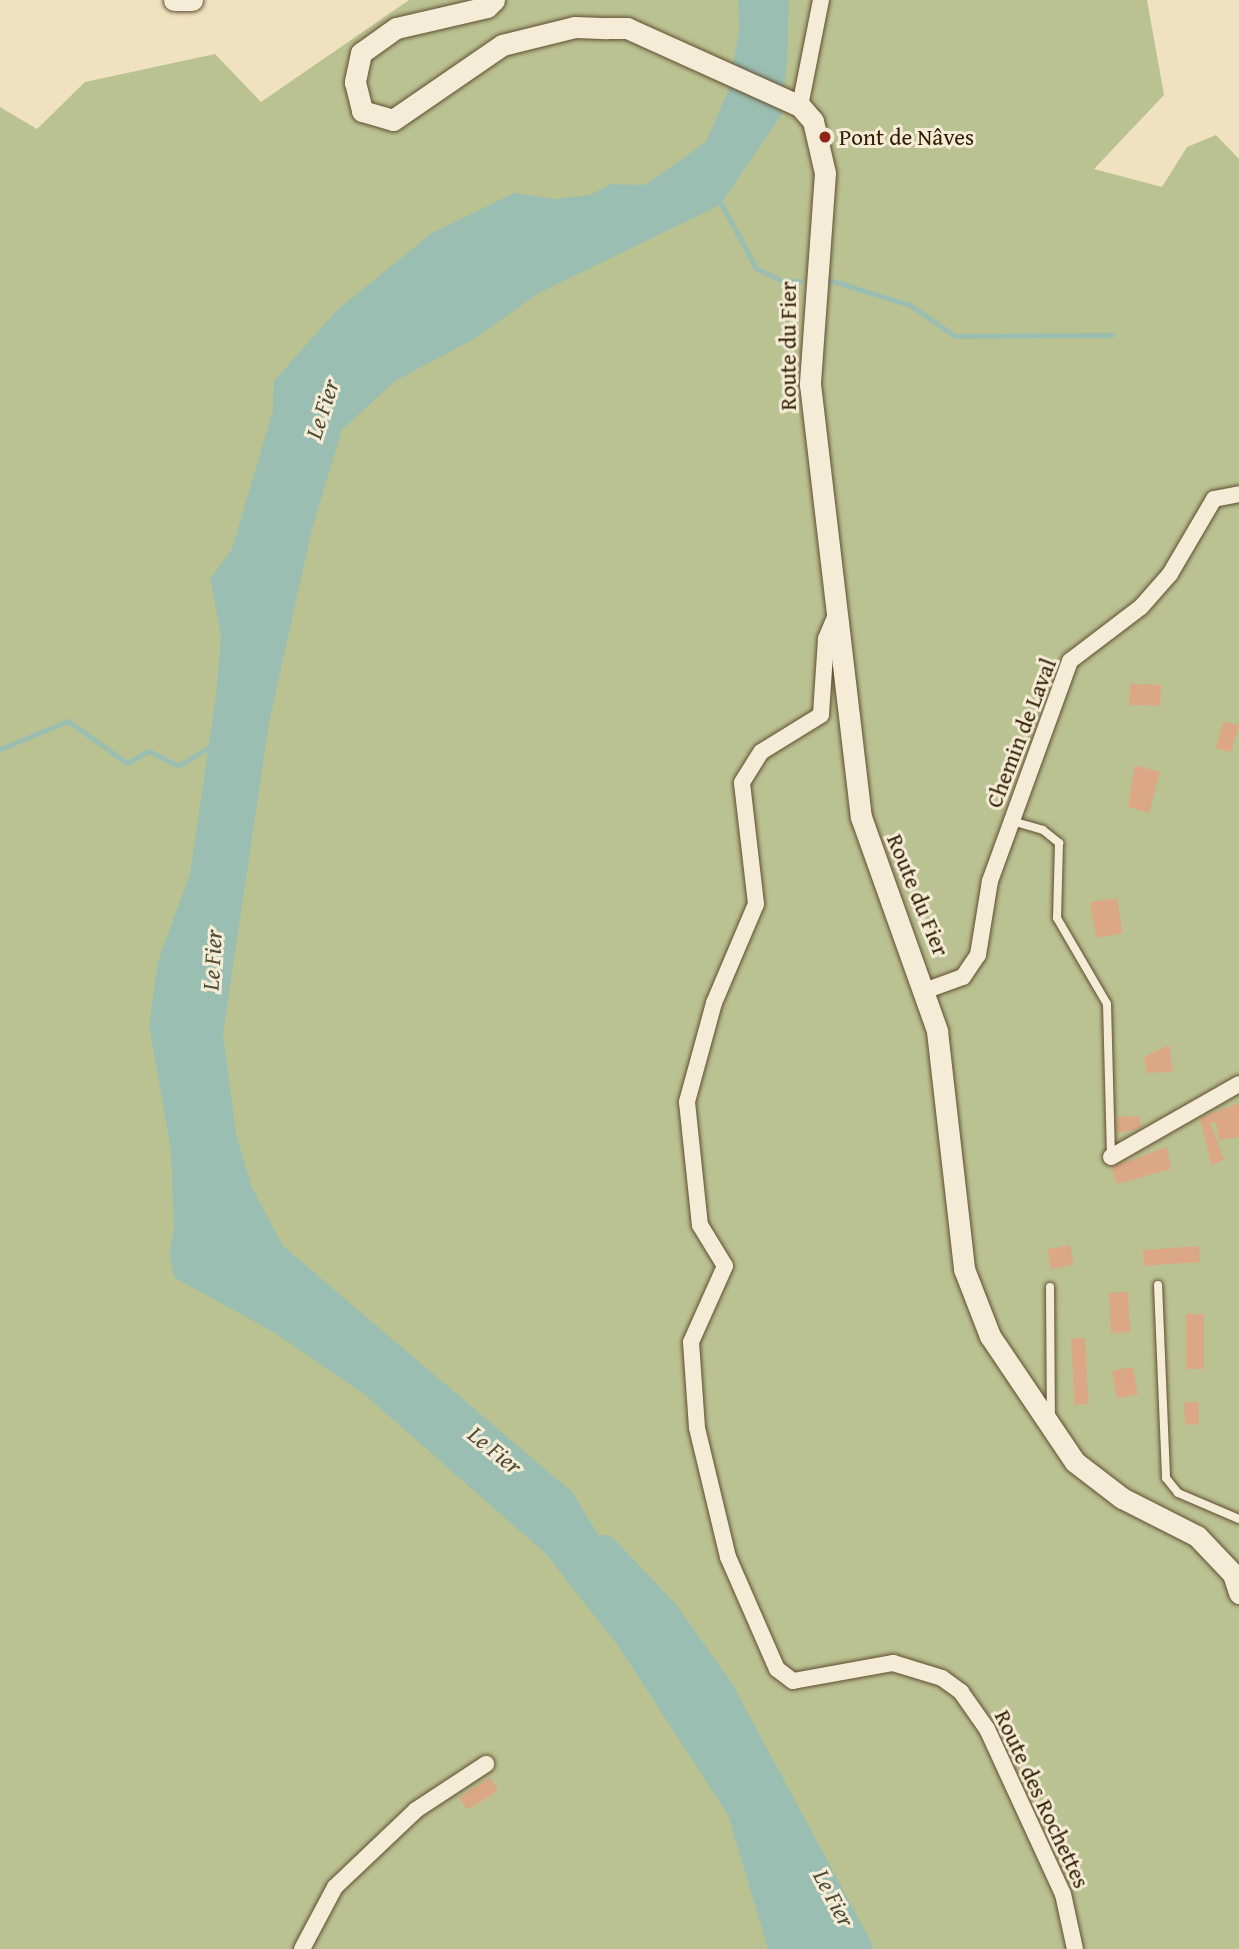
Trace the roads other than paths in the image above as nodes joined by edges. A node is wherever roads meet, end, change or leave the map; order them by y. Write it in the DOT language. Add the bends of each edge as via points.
graph roads {
  1 [pos="174,0"];
  2 [pos="192,0"];
  3 [pos="494,0"];
  4 [pos="821,0"];
  5 [pos="800,106"];
  6 [pos="1239,494"];
  7 [pos="837,613"];
  8 [pos="1012,821"];
  9 [pos="927,990"];
  10 [pos="1239,1084"];
  11 [pos="1111,1157"];
  12 [pos="1158,1285"];
  13 [pos="1049,1287"];
  14 [pos="1048,1426"];
  15 [pos="1239,1519"];
  16 [pos="1239,1593"];
  17 [pos="486,1765"];
  18 [pos="302,1949"];
  19 [pos="1075,1949"];
  1 -- 2 [label="main road"];
  3 -- 5 [label="main road" via="486,8 396,28 361,53 355,82 362,111 393,120 502,45 575,27 627,28"];
  4 -- 5 [label="street"];
  5 -- 7 [label="main road, Route du Fier" via="813,121 825,173 810,384"];
  6 -- 8 [label="street, Chemin de Laval" via="1214,499 1170,575 1141,607 1070,661"];
  7 -- 9 [label="main road, Route du Fier" via="863,828"];
  7 -- 19 [label="street, Route des Rochettes" via="826,639 821,715 761,752 742,783 756,904 714,1003 687,1102 700,1225 725,1266 696,1323 689,1381 728,1557 783,1677 793,1681 893,1663 942,1678 961,1692 987,1729 1063,1894"];
  8 -- 9 [label="street, Chemin de Laval" via="990,881 978,955 963,977"];
  8 -- 11 [label="lane" via="1043,830 1059,843 1057,918 1107,1004"];
  9 -- 14 [label="main road, Route du Fier" via="964,1269 990,1336"];
  10 -- 11 [label="street"];
  12 -- 15 [label="lane" via="1166,1478 1178,1493"];
  13 -- 14 [label="lane" via="1056,1412"];
  14 -- 16 [label="main road, Route du Fier" via="1100,1484 1218,1552"];
  17 -- 18 [label="street" via="416,1810 335,1887"];
}
